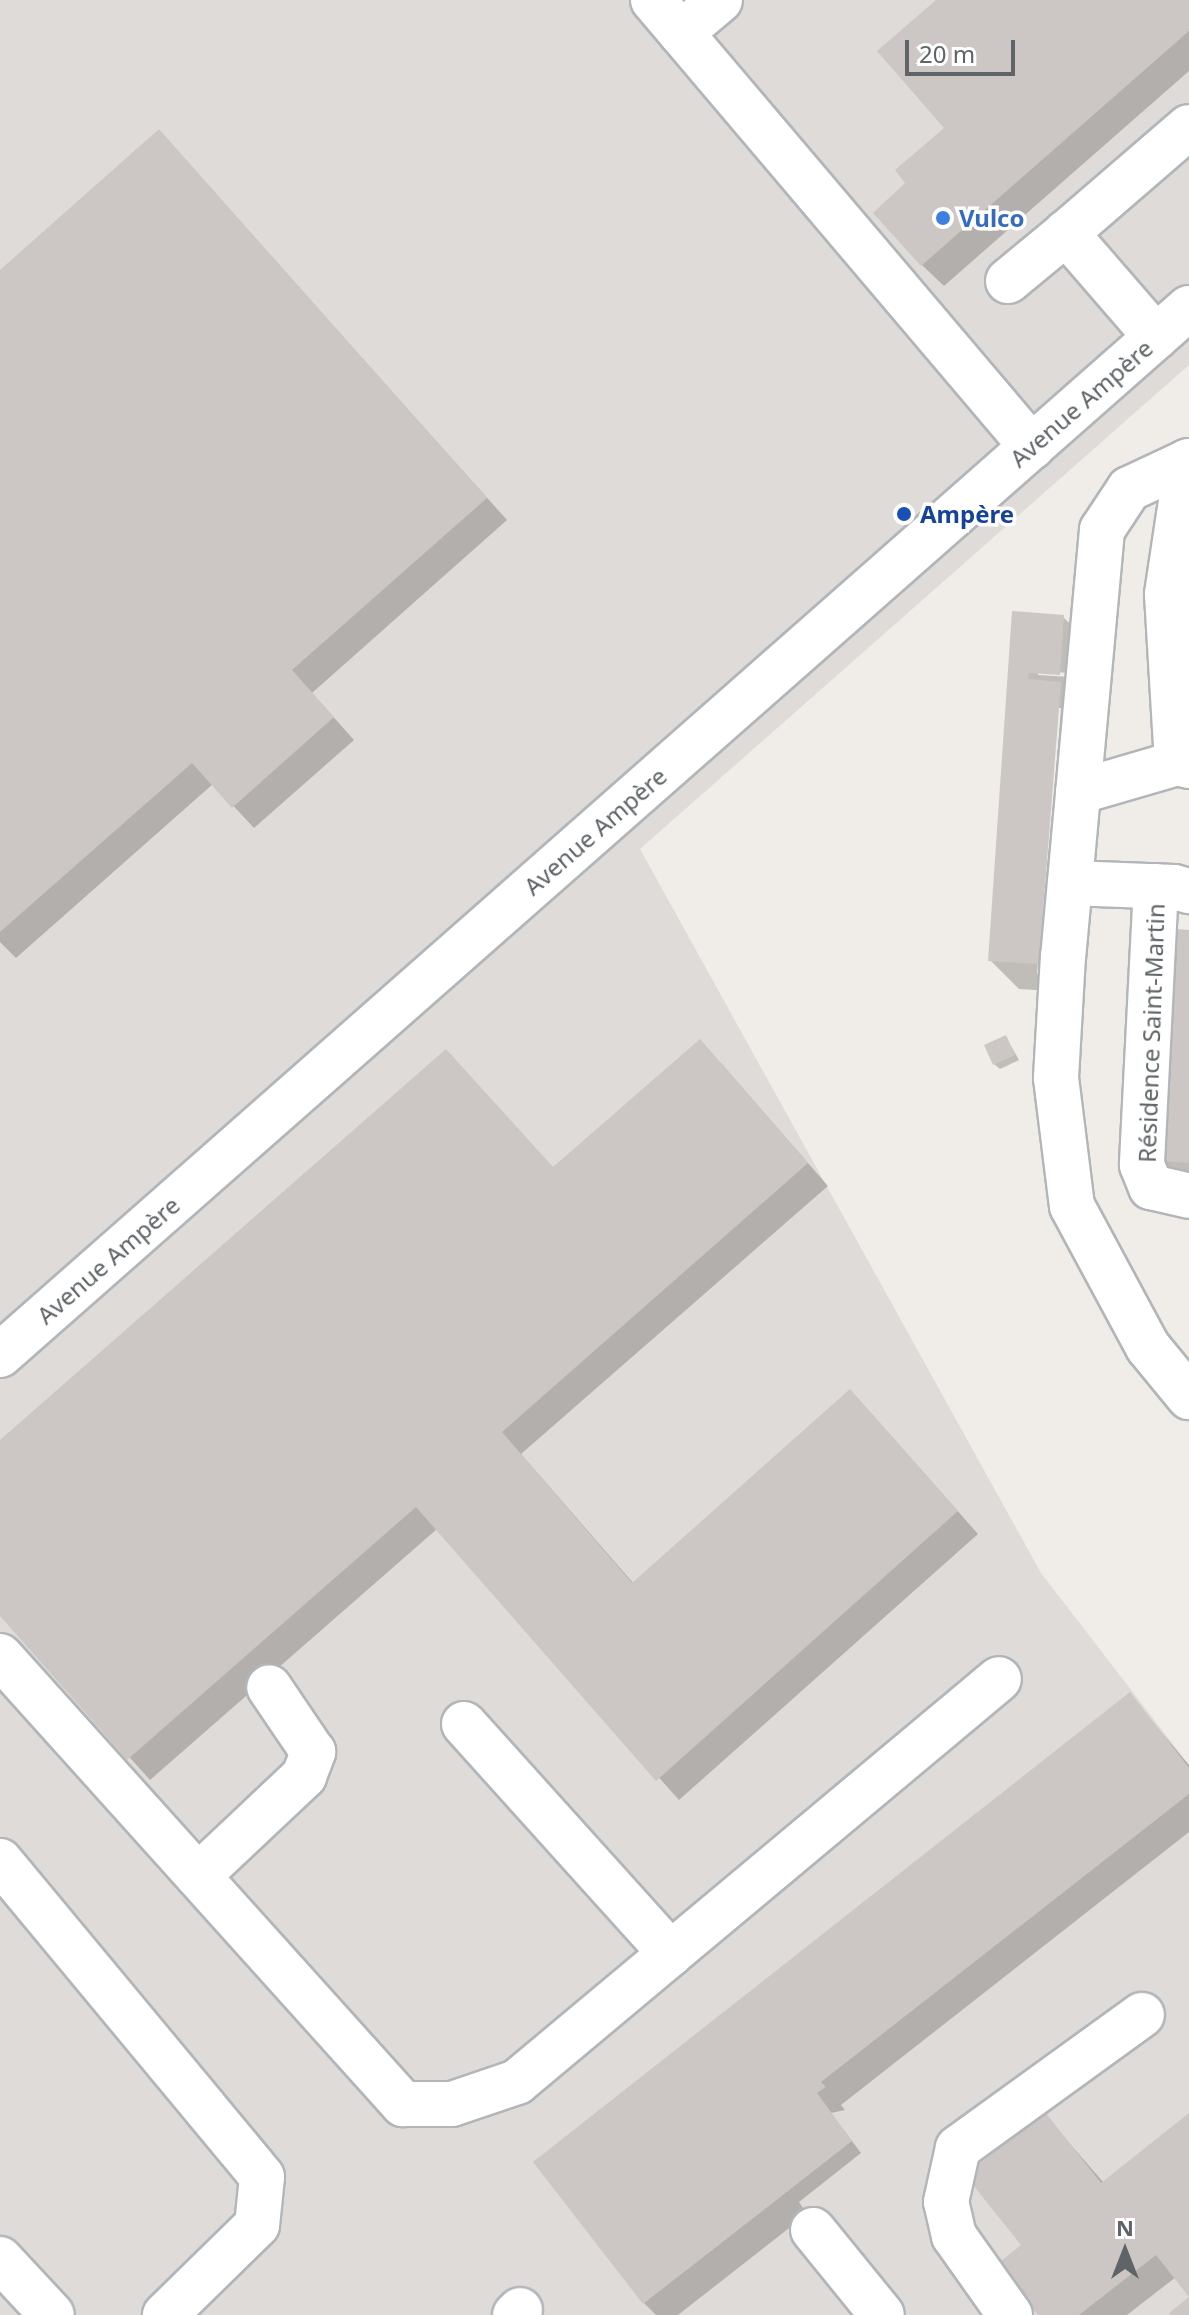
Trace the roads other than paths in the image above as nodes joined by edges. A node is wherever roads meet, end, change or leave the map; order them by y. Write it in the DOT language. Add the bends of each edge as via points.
graph roads {
  1 [pos="653,0"];
  2 [pos="720,0"];
  3 [pos="681,33"];
  4 [pos="1189,127"];
  5 [pos="1066,233"];
  6 [pos="1008,281"];
  7 [pos="1189,308"];
  8 [pos="1156,337"];
  9 [pos="1032,447"];
  10 [pos="1188,461"];
  11 [pos="1183,764"];
  12 [pos="1078,792"];
  13 [pos="1070,883"];
  14 [pos="1172,889"];
  15 [pos="1189,1196"];
  16 [pos="0,1355"];
  17 [pos="1189,1397"];
  18 [pos="0,1656"];
  19 [pos="999,1679"];
  20 [pos="269,1687"];
  21 [pos="464,1724"];
  22 [pos="0,1861"];
  23 [pos="198,1876"];
  24 [pos="671,1954"];
  25 [pos="1142,2015"];
  26 [pos="813,2230"];
  27 [pos="0,2259"];
  28 [pos="52,2315"];
  29 [pos="165,2315"];
  30 [pos="882,2315"];
  31 [pos="1010,2315"];
  1 -- 3 [label="street"];
  2 -- 3 [label="street"];
  3 -- 9 [label="street"];
  4 -- 5 [label="street"];
  5 -- 6 [label="street"];
  5 -- 8 [label="street"];
  7 -- 8 [label="street, Avenue Ampère"];
  8 -- 9 [label="street, Avenue Ampère"];
  9 -- 16 [label="street, Avenue Ampère"];
  10 -- 11 [label="street" via="1167,594"];
  10 -- 12 [label="street" via="1129,489 1102,530"];
  11 -- 12 [label="street"];
  12 -- 13 [label="street"];
  13 -- 14 [label="street, Résidence Saint-Martin"];
  13 -- 17 [label="street" via="1056,1078 1072,1206 1148,1347"];
  14 -- 15 [label="street, Résidence Saint-Martin" via="1142,1165 1151,1187"];
  18 -- 23 [label="street"];
  19 -- 24 [label="street"];
  20 -- 23 [label="street" via="313,1752 304,1776"];
  21 -- 24 [label="street"];
  22 -- 29 [label="street" via="262,2177 257,2225"];
  23 -- 24 [label="street" via="403,2104 452,2104 517,2082"];
  25 -- 31 [label="street" via="958,2148 946,2202 954,2236"];
  26 -- 30 [label="street"];
  27 -- 28 [label="street"];
}
